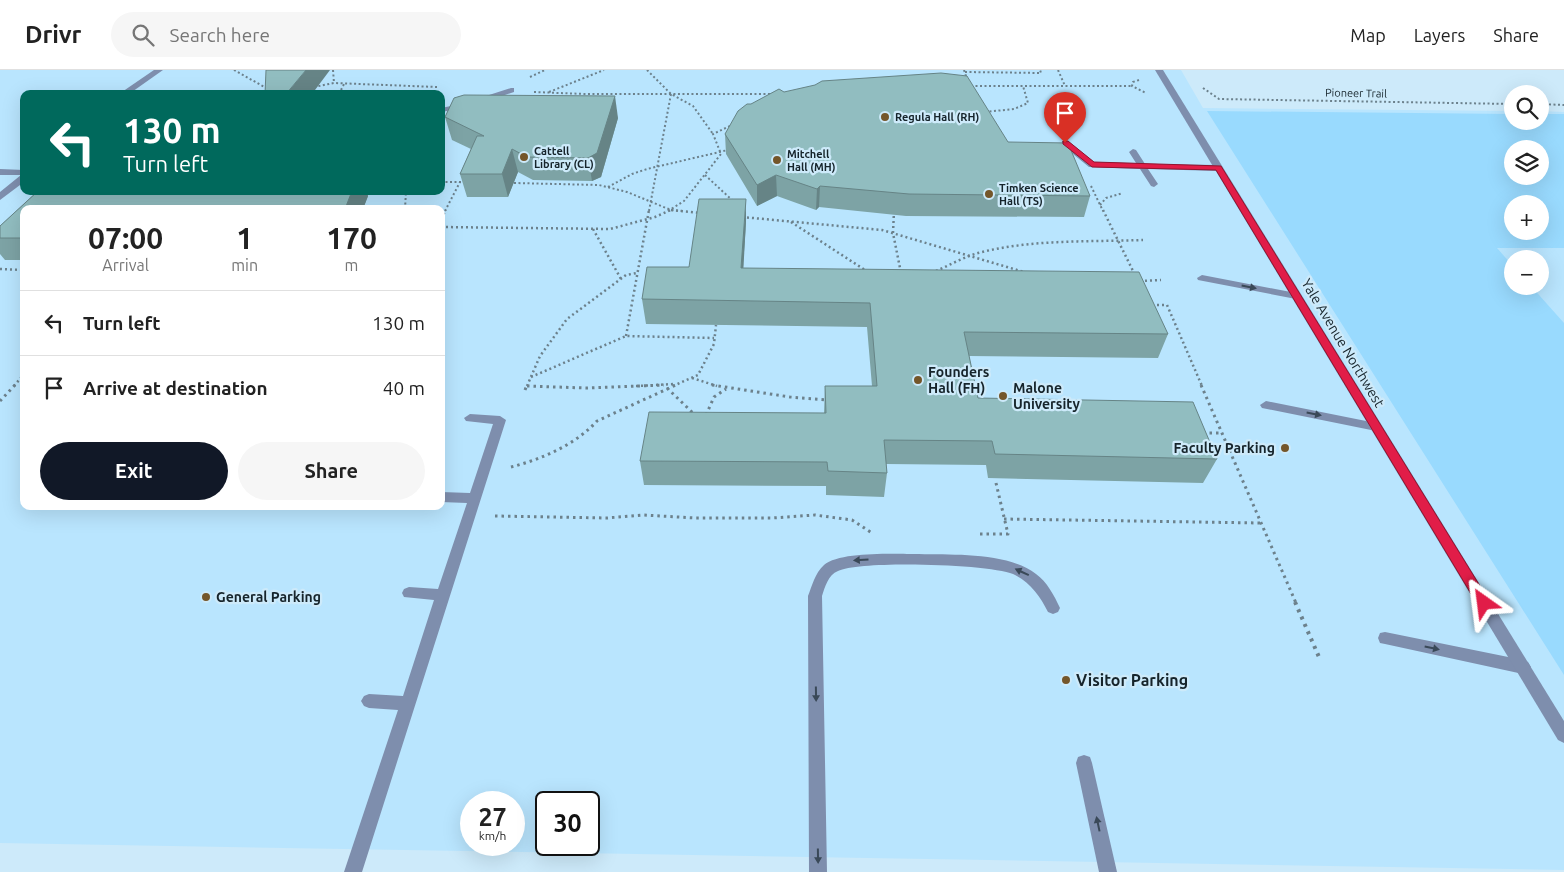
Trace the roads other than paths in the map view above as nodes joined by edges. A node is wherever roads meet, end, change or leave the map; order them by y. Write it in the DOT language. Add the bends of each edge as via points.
graph roads {
  1 [pos="1159,70"];
  2 [pos="155,71"];
  3 [pos="129,90"];
  4 [pos="511,90"];
  5 [pos="445,109"];
  6 [pos="1065,143"];
  7 [pos="1134,152"];
  8 [pos="1143,167"];
  9 [pos="1218,168"];
  10 [pos="0,172"];
  11 [pos="20,172"];
  12 [pos="20,180"];
  13 [pos="1154,184"];
  14 [pos="0,198"];
  15 [pos="1202,278"];
  16 [pos="1296,296"];
  17 [pos="1266,405"];
  18 [pos="470,418"];
  19 [pos="1376,427"];
  20 [pos="445,498"];
  21 [pos="475,498"];
  22 [pos="409,593"];
  23 [pos="443,595"];
  24 [pos="1053,608"];
  25 [pos="1385,638"];
  26 [pos="1523,667"];
  27 [pos="369,701"];
  28 [pos="408,703"];
  29 [pos="1564,735"];
  30 [pos="1084,763"];
  31 [pos="353,872"];
  32 [pos="818,872"];
  33 [pos="1108,872"];
  1 -- 9 [label="street, Yale Avenue Northwest"];
  2 -- 3 [label="street"];
  4 -- 5 [label="street"];
  6 -- 8 [label="street" via="1092,165"];
  7 -- 8 [label="street"];
  8 -- 9 [label="street"];
  8 -- 13 [label="street"];
  9 -- 16 [label="street, Yale Avenue Northwest"];
  10 -- 11 [label="street"];
  12 -- 14 [label="street"];
  15 -- 16 [label="street, one-way"];
  16 -- 19 [label="street, Yale Avenue Northwest"];
  17 -- 19 [label="street, one-way"];
  18 -- 21 [label="street" via="500,420"];
  19 -- 26 [label="street, Yale Avenue Northwest"];
  20 -- 21 [label="street"];
  21 -- 23 [label="street"];
  22 -- 23 [label="street"];
  23 -- 28 [label="street"];
  24 -- 32 [label="street, one-way" via="1045,591 1030,576 1010,567 983,562 869,559 832,567 821,580 815,596"];
  25 -- 26 [label="street, one-way"];
  26 -- 29 [label="street, Yale Avenue Northwest"];
  27 -- 28 [label="street"];
  28 -- 31 [label="street"];
  33 -- 30 [label="street, one-way"];
}
